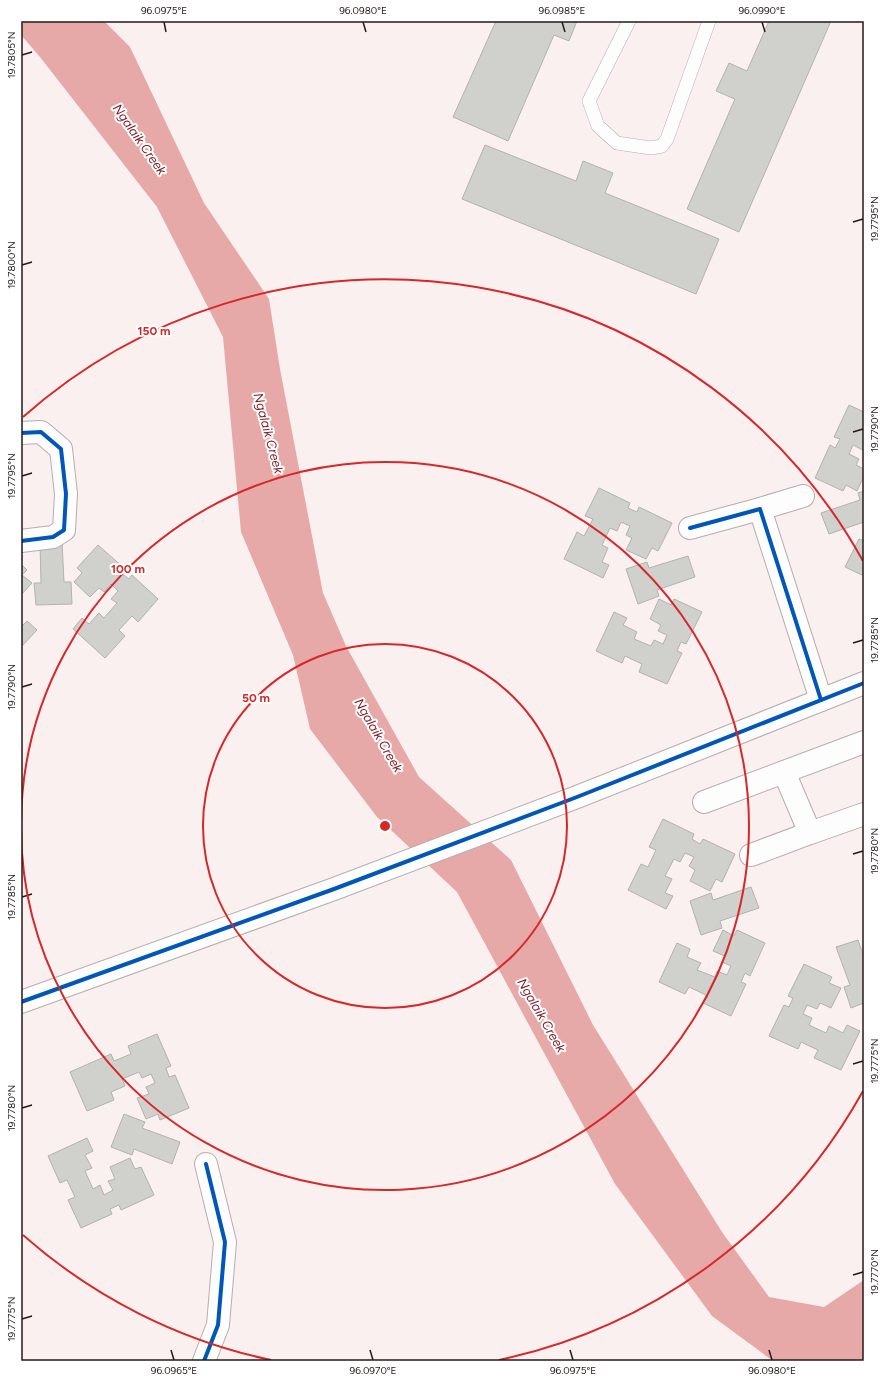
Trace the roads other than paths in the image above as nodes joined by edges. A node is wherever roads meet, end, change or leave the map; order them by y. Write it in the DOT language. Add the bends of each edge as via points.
graph roads {
  1 [pos="629,21"];
  2 [pos="709,21"];
  3 [pos="21,433"];
  4 [pos="803,496"];
  5 [pos="760,509"];
  6 [pos="690,528"];
  7 [pos="21,541"];
  8 [pos="864,683"];
  9 [pos="821,700"];
  10 [pos="864,742"];
  11 [pos="784,772"];
  12 [pos="704,802"];
  13 [pos="864,814"];
  14 [pos="810,833"];
  15 [pos="751,855"];
  16 [pos="21,1002"];
  17 [pos="206,1164"];
  18 [pos="204,1361"];
  1 -- 2 [label="lane" via="589,101 598,126 617,143 650,148 662,146 667,139"];
  3 -- 7 [label="street" via="42,432 61,449 66,494 64,530 53,537"];
  4 -- 5 [label="street"];
  5 -- 6 [label="street"];
  5 -- 9 [label="street"];
  8 -- 9 [label="street"];
  9 -- 16 [label="street" via="577,797 334,889"];
  10 -- 11 [label="street"];
  11 -- 12 [label="street"];
  11 -- 14 [label="street"];
  13 -- 14 [label="street"];
  14 -- 15 [label="street"];
  17 -- 18 [label="street" via="226,1242 218,1325"];
}
